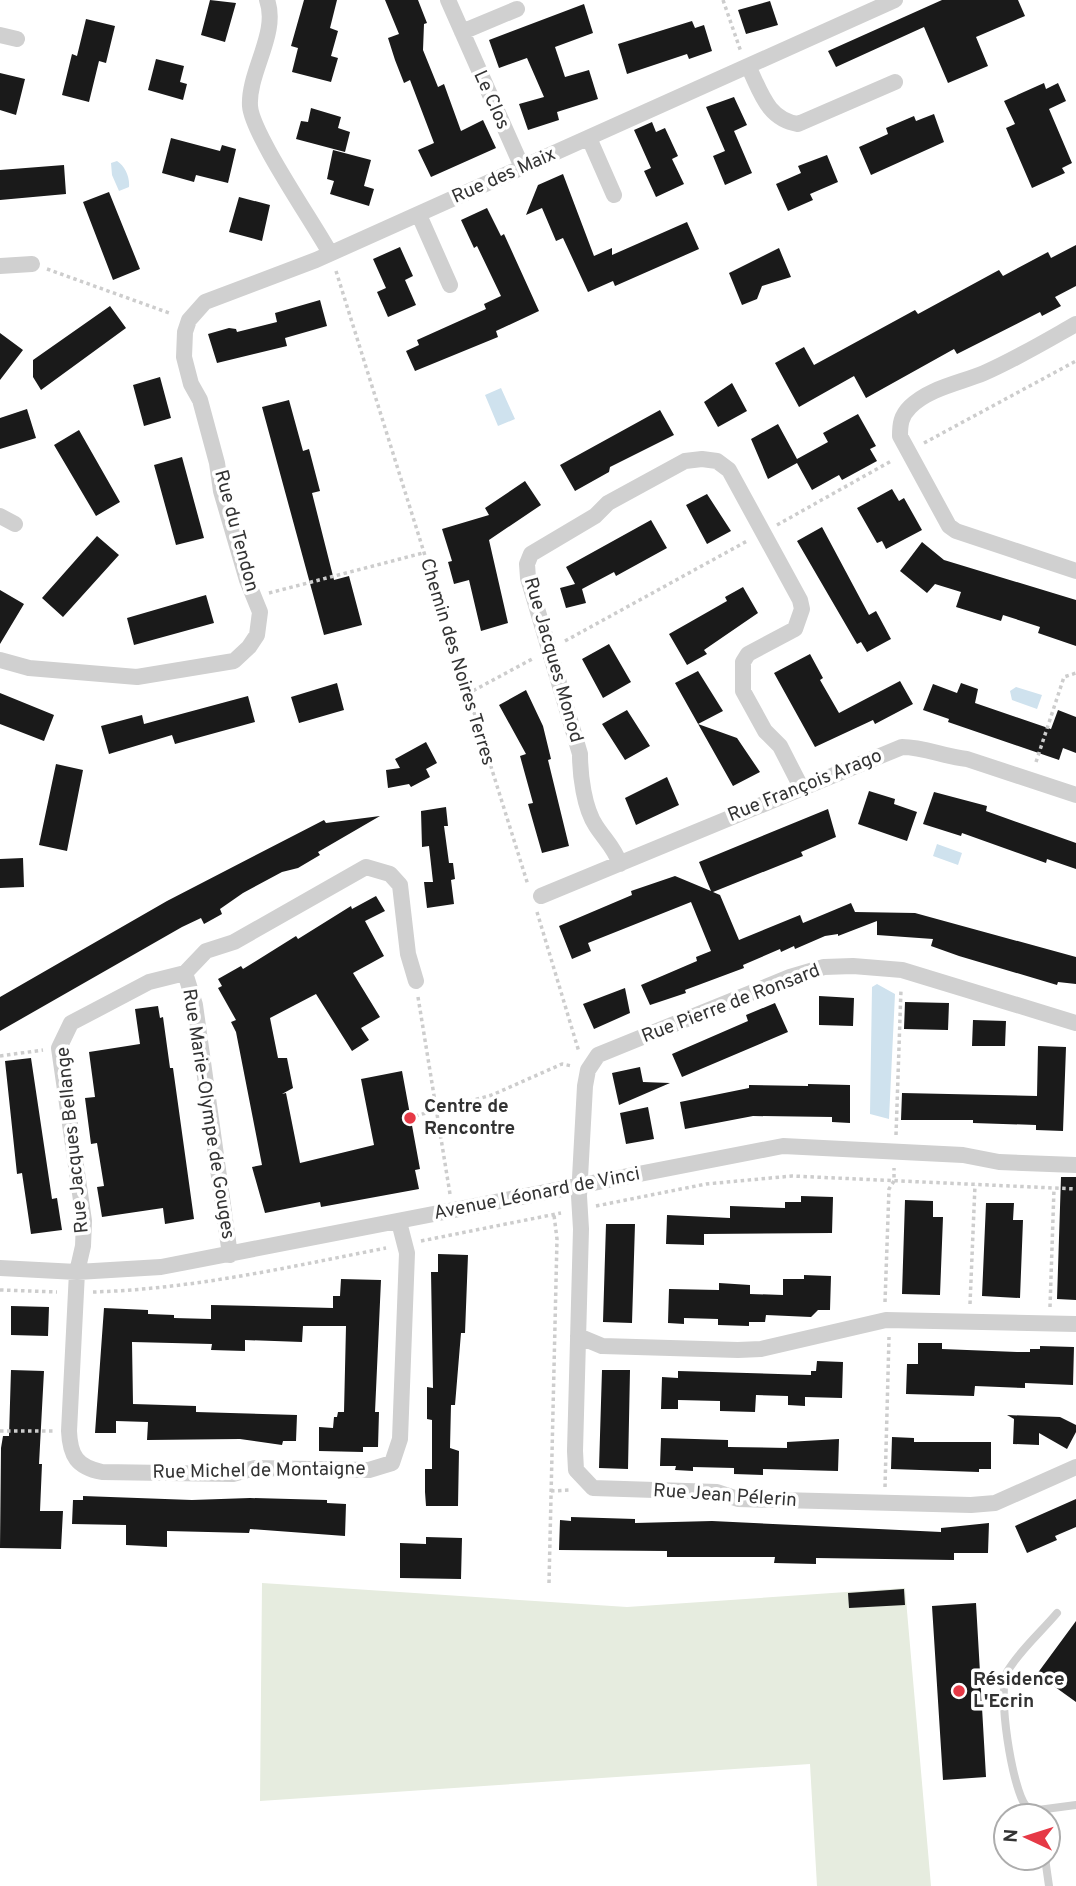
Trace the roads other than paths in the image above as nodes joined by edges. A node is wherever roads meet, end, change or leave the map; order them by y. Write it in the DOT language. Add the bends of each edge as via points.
graph roads {
  1 [pos="267,0"];
  2 [pos="448,0"];
  3 [pos="895,0"];
  4 [pos="517,9"];
  5 [pos="461,32"];
  6 [pos="0,35"];
  7 [pos="17,39"];
  8 [pos="748,66"];
  9 [pos="895,82"];
  10 [pos="589,138"];
  11 [pos="522,167"];
  12 [pos="614,195"];
  13 [pos="419,215"];
  14 [pos="330,253"];
  15 [pos="32,264"];
  16 [pos="0,266"];
  17 [pos="450,285"];
  18 [pos="1076,324"];
  19 [pos="1076,571"];
  20 [pos="0,660"];
  21 [pos="801,787"];
  22 [pos="1076,795"];
  23 [pos="621,864"];
  24 [pos="535,898"];
  25 [pos="186,972"];
  26 [pos="416,981"];
  27 [pos="1076,1023"];
  28 [pos="1076,1166"];
  29 [pos="580,1185"];
  30 [pos="399,1222"];
  31 [pos="230,1255"];
  32 [pos="0,1268"];
  33 [pos="77,1272"];
  34 [pos="1076,1324"];
  35 [pos="578,1336"];
  36 [pos="1076,1467"];
  37 [pos="1057,1613"];
  38 [pos="1024,1802"];
  1 -- 14 [label="street" via="270,15 251,90 251,117"];
  2 -- 5 [label="street, Le Clos"];
  3 -- 8 [label="street, Rue des Maix"];
  4 -- 5 [label="street"];
  5 -- 11 [label="street, Le Clos"];
  6 -- 7 [label="street"];
  8 -- 9 [label="street" via="768,109 785,122 798,124"];
  8 -- 10 [label="street, Rue des Maix"];
  10 -- 11 [label="street, Rue des Maix"];
  10 -- 12 [label="street"];
  11 -- 13 [label="street, Rue des Maix"];
  13 -- 14 [label="street, Rue des Maix"];
  13 -- 17 [label="street"];
  14 -- 20 [label="street, Rue du Tendon" via="205,302 189,320 184,357 260,612 257,635 249,648 234,661 137,677 29,668"];
  15 -- 16 [label="street"];
  18 -- 19 [label="street" via="1001,365 913,404 903,414 900,426 904,444 949,526"];
  21 -- 22 [label="street, Rue François Arago" via="902,747 919,747"];
  21 -- 23 [label="street, Rue François Arago"];
  21 -- 23 [label="street, Rue Jacques Monod" via="743,691 743,662 748,654 795,629 802,609 800,600 729,470 717,461 685,461 539,547 527,564 580,754 580,774 594,824 614,846"];
  23 -- 24 [label="street, Rue François Arago"];
  25 -- 26 [label="street, Rue Jacques Bellange" via="206,951 234,942 366,867 390,874 400,885"];
  25 -- 31 [label="street, Rue Marie-Olympe de Gouges" via="195,1005"];
  25 -- 33 [label="street, Rue Jacques Bellange" via="149,982 71,1023 60,1048 84,1221"];
  27 -- 29 [label="street, Rue Pierre de Ronsard" via="902,970 824,967 790,977 598,1055 588,1070"];
  28 -- 29 [label="street, Avenue Léonard de Vinci" via="783,1146"];
  29 -- 30 [label="street, Avenue Léonard de Vinci"];
  29 -- 35 [label="street, Rue Jean Pélerin"];
  30 -- 31 [label="street, Avenue Léonard de Vinci"];
  30 -- 33 [label="street, Rue Michel de Montaigne" via="405,1244 400,1439 392,1463 369,1470 255,1468 233,1474 86,1469 70,1450 69,1432"];
  31 -- 33 [label="street, Avenue Léonard de Vinci" via="161,1267"];
  32 -- 33 [label="street, Avenue Léonard de Vinci"];
  34 -- 35 [label="street" via="886,1320 761,1349 602,1346"];
  35 -- 36 [label="street, Rue Jean Pélerin" via="576,1470 593,1488 718,1492 738,1499 995,1503"];
  37 -- 38 [label="lane" via="1012,1664 1003,1683 1016,1785"];
}
